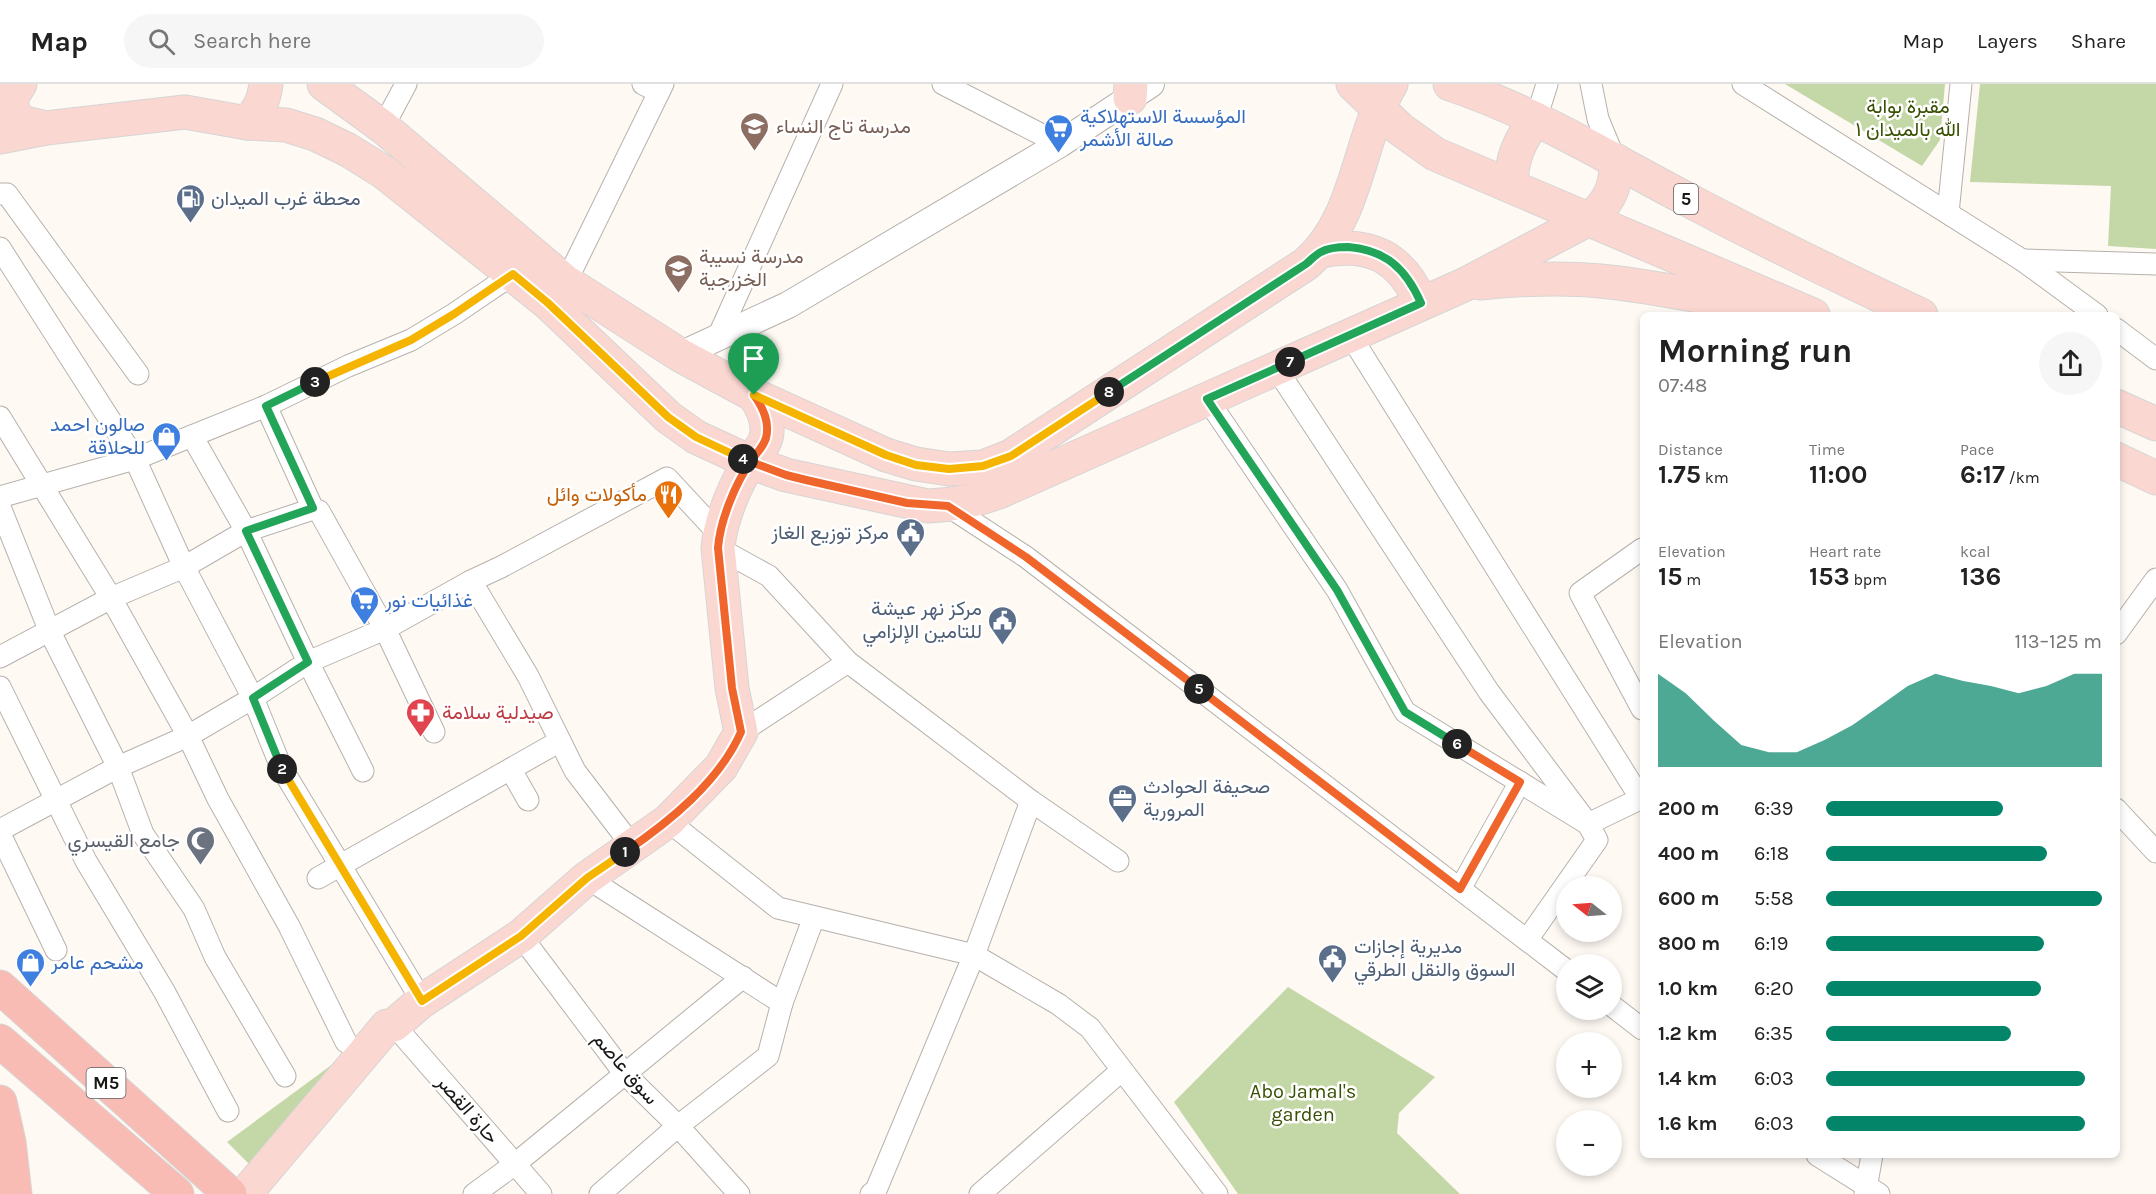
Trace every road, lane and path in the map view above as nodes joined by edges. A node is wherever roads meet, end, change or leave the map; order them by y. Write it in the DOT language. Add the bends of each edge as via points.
graph roads {
  1 [pos="20,84"];
  2 [pos="266,84"];
  3 [pos="324,84"];
  4 [pos="406,84"];
  5 [pos="832,84"];
  6 [pos="943,84"];
  7 [pos="1353,84"];
  8 [pos="1450,84"];
  9 [pos="1547,84"];
  10 [pos="1591,84"];
  11 [pos="1743,84"];
  12 [pos="1961,84"];
  13 [pos="655,87"];
  14 [pos="1138,89"];
  15 [pos="1385,97"];
  16 [pos="1536,119"];
  17 [pos="247,123"];
  18 [pos="383,127"];
  19 [pos="46,128"];
  20 [pos="0,137"];
  21 [pos="1060,144"];
  22 [pos="1615,160"];
  23 [pos="1511,186"];
  24 [pos="0,194"];
  25 [pos="1948,213"];
  26 [pos="1588,219"];
  27 [pos="0,248"];
  28 [pos="1321,251"];
  29 [pos="2022,260"];
  30 [pos="2156,264"];
  31 [pos="513,274"];
  32 [pos="566,282"];
  33 [pos="1466,284"];
  34 [pos="1421,303"];
  35 [pos="1788,312"];
  36 [pos="1806,312"];
  37 [pos="1915,312"];
  38 [pos="2093,312"];
  39 [pos="2120,332"];
  40 [pos="1350,335"];
  41 [pos="718,337"];
  42 [pos="680,355"];
  43 [pos="2156,359"];
  44 [pos="1276,368"];
  45 [pos="138,374"];
  46 [pos="754,395"];
  47 [pos="1207,399"];
  48 [pos="266,406"];
  49 [pos="2120,408"];
  50 [pos="0,417"];
  51 [pos="2156,424"];
  52 [pos="192,436"];
  53 [pos="135,459"];
  54 [pos="2120,461"];
  55 [pos="750,462"];
  56 [pos="2156,478"];
  57 [pos="41,485"];
  58 [pos="0,496"];
  59 [pos="948,506"];
  60 [pos="0,507"];
  61 [pos="313,508"];
  62 [pos="246,531"];
  63 [pos="719,541"];
  64 [pos="1640,550"];
  65 [pos="184,567"];
  66 [pos="2156,579"];
  67 [pos="471,581"];
  68 [pos="111,598"];
  69 [pos="2120,628"];
  70 [pos="385,629"];
  71 [pos="50,632"];
  72 [pos="0,657"];
  73 [pos="308,662"];
  74 [pos="848,662"];
  75 [pos="0,687"];
  76 [pos="253,698"];
  77 [pos="1640,705"];
  78 [pos="434,732"];
  79 [pos="741,732"];
  80 [pos="188,736"];
  81 [pos="560,741"];
  82 [pos="118,767"];
  83 [pos="511,770"];
  84 [pos="363,771"];
  85 [pos="1520,782"];
  86 [pos="1640,795"];
  87 [pos="1640,799"];
  88 [pos="528,800"];
  89 [pos="56,801"];
  90 [pos="1031,801"];
  91 [pos="2120,813"];
  92 [pos="668,821"];
  93 [pos="1588,824"];
  94 [pos="0,830"];
  95 [pos="0,834"];
  96 [pos="633,847"];
  97 [pos="2156,852"];
  98 [pos="1118,861"];
  99 [pos="341,864"];
  100 [pos="318,878"];
  101 [pos="587,878"];
  102 [pos="1460,889"];
  103 [pos="814,917"];
  104 [pos="521,936"];
  105 [pos="1527,940"];
  106 [pos="56,950"];
  107 [pos="975,954"];
  108 [pos="1556,962"];
  109 [pos="743,976"];
  110 [pos="0,987"];
  111 [pos="422,1001"];
  112 [pos="782,1003"];
  113 [pos="1622,1014"];
  114 [pos="394,1025"];
  115 [pos="1640,1027"];
  116 [pos="0,1041"];
  117 [pos="346,1042"];
  118 [pos="1121,1071"];
  119 [pos="624,1073"];
  120 [pos="285,1076"];
  121 [pos="0,1102"];
  122 [pos="228,1111"];
  123 [pos="678,1126"];
  124 [pos="1821,1158"];
  125 [pos="1872,1158"];
  126 [pos="515,1164"];
  127 [pos="221,1186"];
  128 [pos="1870,1191"];
  129 [pos="731,1192"];
  130 [pos="1214,1193"];
  131 [pos="15,1194"];
  132 [pos="177,1194"];
  133 [pos="245,1194"];
  134 [pos="474,1194"];
  135 [pos="541,1194"];
  136 [pos="600,1194"];
  137 [pos="871,1194"];
  138 [pos="980,1194"];
  1 -- 19 [label="main road" via="10,100 17,121"];
  2 -- 17 [label="main road" via="259,111"];
  3 -- 18 [label="main road"];
  4 -- 18 [label="street"];
  5 -- 41 [label="street"];
  6 -- 21 [label="street"];
  7 -- 15 [label="main road"];
  8 -- 16 [label="main road, 5"];
  9 -- 16 [label="street"];
  10 -- 22 [label="street" via="1598,119"];
  11 -- 25 [label="street"];
  12 -- 25 [label="street"];
  13 -- 32 [label="street"];
  14 -- 21 [label="street"];
  15 -- 23 [label="main road" via="1400,129 1435,154"];
  15 -- 28 [label="main road" via="1349,200"];
  16 -- 22 [label="main road, 5"];
  16 -- 23 [label="main road" via="1515,153"];
  17 -- 19 [label="main road" via="185,112"];
  17 -- 31 [label="main road" via="286,125 348,150 385,172"];
  18 -- 32 [label="main road"];
  19 -- 20 [label="main road"];
  21 -- 41 [label="street" via="788,305"];
  22 -- 26 [label="main road" via="1612,192"];
  22 -- 37 [label="main road, 5"];
  23 -- 26 [label="main road"];
  24 -- 45 [label="street" via="7,194"];
  25 -- 29 [label="street"];
  26 -- 33 [label="main road"];
  26 -- 36 [label="main road"];
  27 -- 53 [label="street"];
  28 -- 34 [label="main road" via="1362,248 1382,255 1412,284"];
  28 -- 46 [label="main road" via="1011,456 983,466 949,469 916,465"];
  29 -- 30 [label="street"];
  29 -- 38 [label="street"];
  31 -- 48 [label="street" via="411,340"];
  31 -- 55 [label="main road" via="668,417 696,437"];
  32 -- 42 [label="main road"];
  33 -- 34 [label="main road"];
  33 -- 35 [label="main road" via="1543,279 1598,281"];
  34 -- 40 [label="main road"];
  39 -- 43 [label="street"];
  40 -- 44 [label="main road"];
  40 -- 86 [label="street"];
  41 -- 42 [label="street"];
  42 -- 46 [label="main road"];
  44 -- 47 [label="main road"];
  44 -- 93 [label="street" via="1489,692"];
  46 -- 55 [label="main road" via="767,422 766,437"];
  47 -- 59 [label="main road" via="1001,491"];
  47 -- 85 [label="street" via="1337,590 1405,712"];
  48 -- 52 [label="street"];
  48 -- 61 [label="street"];
  49 -- 51 [label="main road"];
  50 -- 57 [label="street"];
  52 -- 53 [label="street"];
  52 -- 62 [label="street"];
  53 -- 57 [label="street"];
  53 -- 65 [label="street"];
  54 -- 56 [label="main road"];
  55 -- 59 [label="main road" via="786,475 907,503"];
  55 -- 63 [label="main road" via="727,509"];
  57 -- 58 [label="street"];
  57 -- 68 [label="street"];
  59 -- 102 [label="street" via="1026,557"];
  60 -- 71 [label="street"];
  61 -- 62 [label="street"];
  61 -- 70 [label="street" via="319,511"];
  62 -- 65 [label="street"];
  62 -- 73 [label="street"];
  63 -- 67 [label="street" via="667,478"];
  63 -- 74 [label="street" via="769,576"];
  63 -- 79 [label="main road" via="732,688"];
  64 -- 77 [label="street" via="1580,593"];
  65 -- 68 [label="street"];
  65 -- 76 [label="street"];
  66 -- 69 [label="street"];
  67 -- 70 [label="street"];
  67 -- 81 [label="street" via="528,676"];
  68 -- 71 [label="street"];
  68 -- 80 [label="street"];
  70 -- 73 [label="street"];
  70 -- 78 [label="street"];
  71 -- 72 [label="street"];
  71 -- 82 [label="street"];
  73 -- 76 [label="street"];
  73 -- 84 [label="street"];
  74 -- 79 [label="street"];
  74 -- 90 [label="street"];
  75 -- 89 [label="street"];
  76 -- 80 [label="street"];
  76 -- 99 [label="street" via="281,767"];
  79 -- 92 [label="main road" via="721,767"];
  80 -- 82 [label="street"];
  80 -- 117 [label="street"];
  81 -- 83 [label="street"];
  81 -- 96 [label="street" via="575,771"];
  82 -- 89 [label="street"];
  82 -- 120 [label="street" via="143,834 194,909 215,957"];
  83 -- 88 [label="street"];
  83 -- 99 [label="street"];
  85 -- 93 [label="street"];
  85 -- 102 [label="street"];
  87 -- 93 [label="street"];
  89 -- 94 [label="street"];
  89 -- 122 [label="street"];
  90 -- 98 [label="street"];
  90 -- 107 [label="street"];
  91 -- 97 [label="street"];
  92 -- 96 [label="main road"];
  92 -- 103 [label="street" via="778,908"];
  93 -- 105 [label="street" via="1597,840"];
  95 -- 106 [label="street"];
  96 -- 101 [label="main road"];
  99 -- 100 [label="street"];
  99 -- 111 [label="street"];
  101 -- 104 [label="main road"];
  101 -- 109 [label="street"];
  102 -- 105 [label="street"];
  103 -- 107 [label="street"];
  103 -- 112 [label="street"];
  104 -- 111 [label="main road"];
  104 -- 119 [label="street, سوق عاصم"];
  105 -- 108 [label="street"];
  107 -- 118 [label="street" via="1059,1004 1090,1028"];
  107 -- 137 [label="street"];
  109 -- 112 [label="street"];
  109 -- 119 [label="street"];
  110 -- 127 [label="highway, M5"];
  111 -- 114 [label="main road"];
  112 -- 123 [label="street" via="768,1056"];
  113 -- 115 [label="street"];
  114 -- 126 [label="street, حارة القصر"];
  114 -- 133 [label="main road" via="387,1026"];
  116 -- 132 [label="highway, M5"];
  118 -- 130 [label="street"];
  118 -- 138 [label="street"];
  119 -- 123 [label="street, سوق عاصم"];
  119 -- 126 [label="street"];
  121 -- 131 [label="highway"];
  123 -- 129 [label="street, سوق عاصم"];
  123 -- 136 [label="street"];
  124 -- 128 [label="street"];
  125 -- 128 [label="street"];
  126 -- 134 [label="street"];
  126 -- 135 [label="street, حارة القصر"];
}
